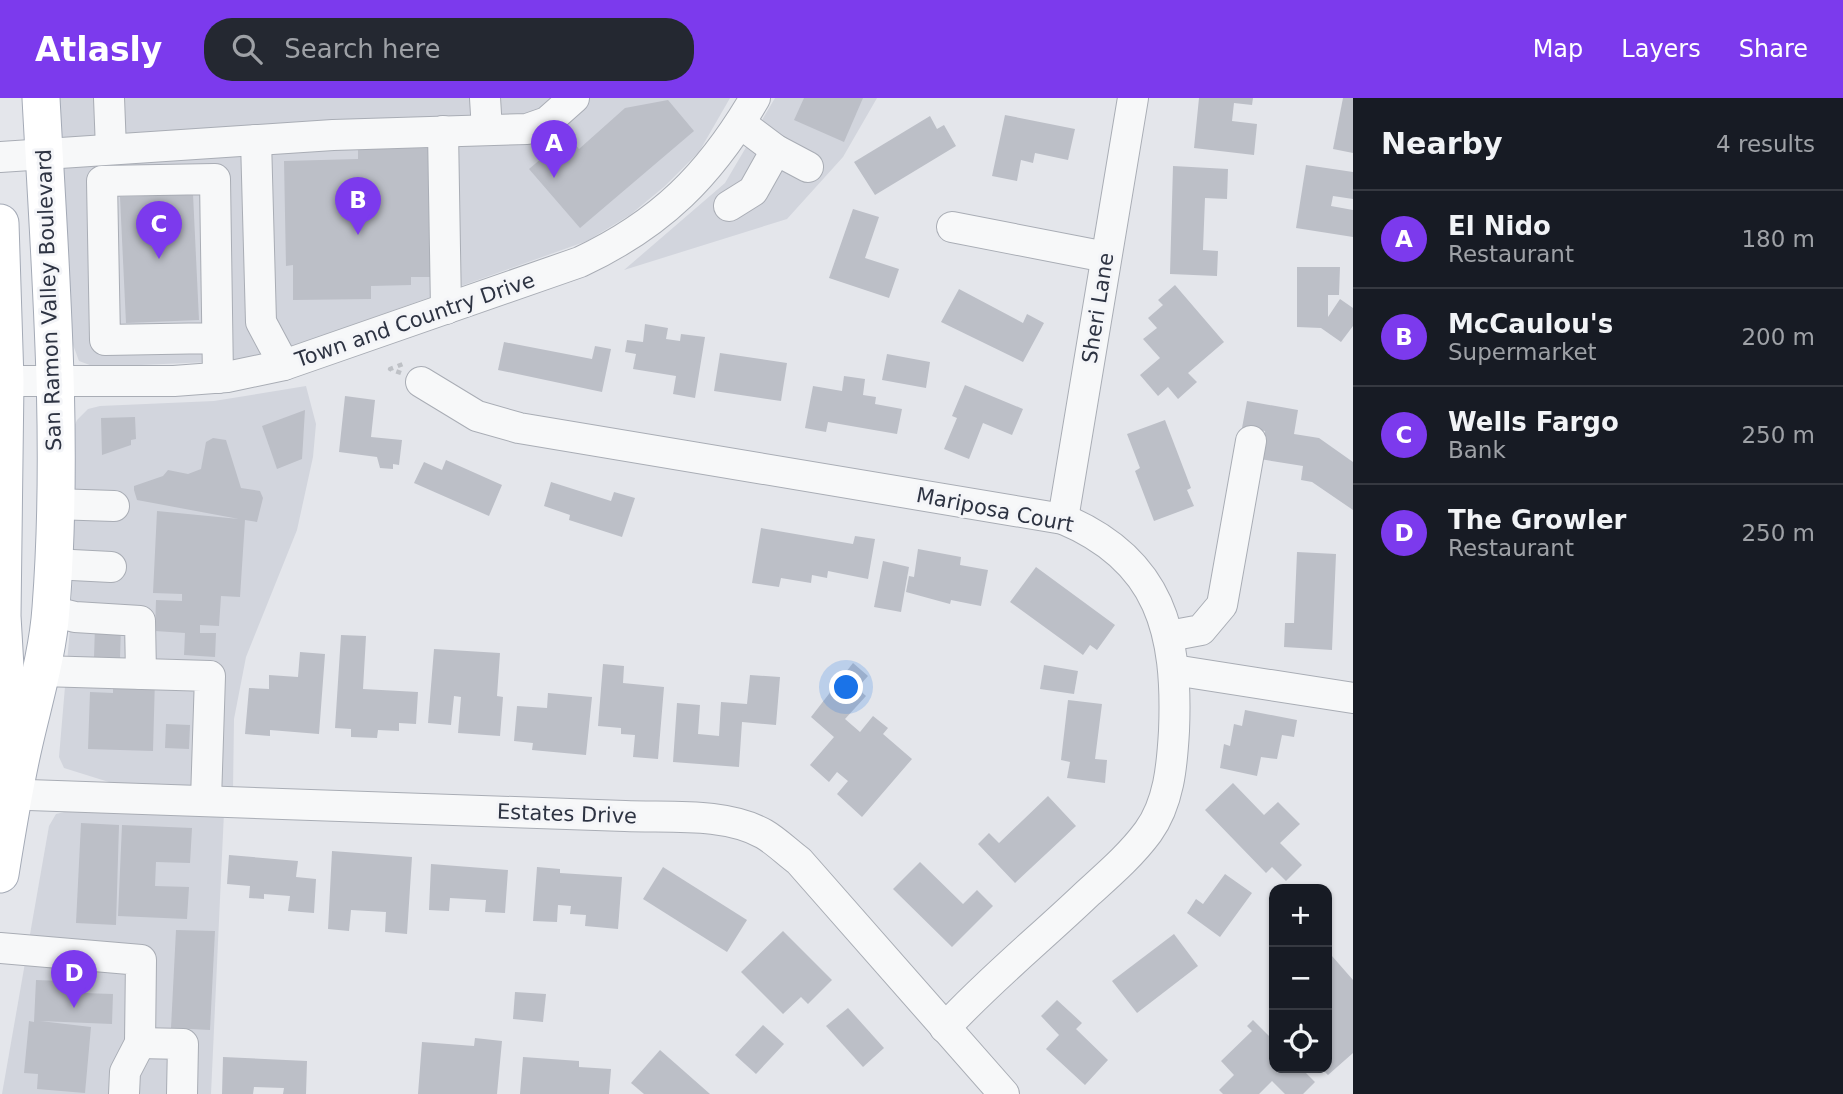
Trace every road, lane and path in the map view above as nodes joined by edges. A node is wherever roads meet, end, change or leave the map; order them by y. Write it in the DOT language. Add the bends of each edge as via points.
graph roads {
  1 [pos="41,98"];
  2 [pos="109,98"];
  3 [pos="485,98"];
  4 [pos="1133,98"];
  5 [pos="560,104"];
  6 [pos="747,111"];
  7 [pos="487,130"];
  8 [pos="443,131"];
  9 [pos="256,140"];
  10 [pos="196,144"];
  11 [pos="106,150"];
  12 [pos="776,150"];
  13 [pos="44,154"];
  14 [pos="0,157"];
  15 [pos="808,167"];
  16 [pos="198,179"];
  17 [pos="102,181"];
  18 [pos="729,206"];
  19 [pos="0,223"];
  20 [pos="952,227"];
  21 [pos="1106,257"];
  22 [pos="1,296"];
  23 [pos="446,309"];
  24 [pos="217,338"];
  25 [pos="284,365"];
  26 [pos="218,378"];
  27 [pos="56,380"];
  28 [pos="5,381"];
  29 [pos="421,382"];
  30 [pos="1251,441"];
  31 [pos="2,449"];
  32 [pos="2,497"];
  33 [pos="54,504"];
  34 [pos="114,506"];
  35 [pos="1063,519"];
  36 [pos="54,564"];
  37 [pos="111,566"];
  38 [pos="51,611"];
  39 [pos="1169,636"];
  40 [pos="1174,670"];
  41 [pos="41,671"];
  42 [pos="141,674"];
  43 [pos="1353,698"];
  44 [pos="6,793"];
  45 [pos="206,800"];
  46 [pos="0,873"];
  47 [pos="0,948"];
  48 [pos="944,1028"];
  49 [pos="140,1043"];
  50 [pos="124,1094"];
  51 [pos="182,1094"];
  52 [pos="1004,1094"];
  1 -- 13 [label="main road, San Ramon Valley Boulevard"];
  2 -- 11 [label="street"];
  3 -- 7 [label="street"];
  4 -- 21 [label="street, Sheri Lane"];
  5 -- 7 [label="street" via="527,129"];
  6 -- 12 [label="street"];
  6 -- 23 [label="street, Town and Country Drive" via="706,170 679,198 621,243"];
  7 -- 8 [label="street"];
  8 -- 9 [label="street"];
  8 -- 23 [label="street"];
  9 -- 10 [label="street"];
  9 -- 25 [label="street" via="261,322"];
  10 -- 11 [label="street"];
  10 -- 16 [label="street"];
  11 -- 13 [label="street"];
  11 -- 17 [label="street"];
  12 -- 15 [label="street"];
  12 -- 18 [label="street" via="753,191"];
  13 -- 14 [label="street"];
  13 -- 27 [label="main road, San Ramon Valley Boulevard"];
  16 -- 17 [label="street"];
  16 -- 24 [label="street" via="215,179"];
  17 -- 24 [label="street" via="105,340"];
  19 -- 22 [label="main road, San Ramon Valley Boulevard"];
  20 -- 21 [label="street"];
  21 -- 35 [label="street, Sheri Lane"];
  22 -- 28 [label="main road, San Ramon Valley Boulevard"];
  23 -- 25 [label="street, Town and Country Drive"];
  24 -- 26 [label="street"];
  25 -- 26 [label="street, Town and Country Drive"];
  26 -- 27 [label="street, Town and Country Drive"];
  27 -- 28 [label="street, Town and Country Drive"];
  27 -- 33 [label="main road, San Ramon Valley Boulevard"];
  28 -- 31 [label="main road, San Ramon Valley Boulevard"];
  29 -- 35 [label="street, Mariposa Court" via="477,416 519,428"];
  30 -- 39 [label="street" via="1222,605 1201,630"];
  31 -- 32 [label="main road, San Ramon Valley Boulevard"];
  32 -- 44 [label="main road, San Ramon Valley Boulevard"];
  33 -- 34 [label="street"];
  33 -- 36 [label="main road, San Ramon Valley Boulevard"];
  35 -- 39 [label="street, Mariposa Court" via="1093,531 1124,556 1151,589"];
  36 -- 37 [label="street"];
  36 -- 38 [label="main road, San Ramon Valley Boulevard"];
  38 -- 41 [label="main road, San Ramon Valley Boulevard"];
  38 -- 42 [label="street" via="140,621"];
  39 -- 40 [label="street, Mariposa Court"];
  40 -- 43 [label="street"];
  40 -- 48 [label="street, Mariposa Court" via="1172,758 1166,796 1148,832"];
  41 -- 42 [label="street"];
  41 -- 44 [label="main road, San Ramon Valley Boulevard"];
  42 -- 45 [label="street" via="210,676"];
  44 -- 45 [label="street, Estates Drive"];
  44 -- 46 [label="main road, San Ramon Valley Boulevard"];
  45 -- 48 [label="street, Estates Drive" via="712,820 747,826 799,861"];
  47 -- 49 [label="street" via="141,960"];
  48 -- 52 [label="street, Estates Drive"];
  49 -- 50 [label="street" via="125,1072"];
  49 -- 51 [label="street" via="183,1044"];
}
